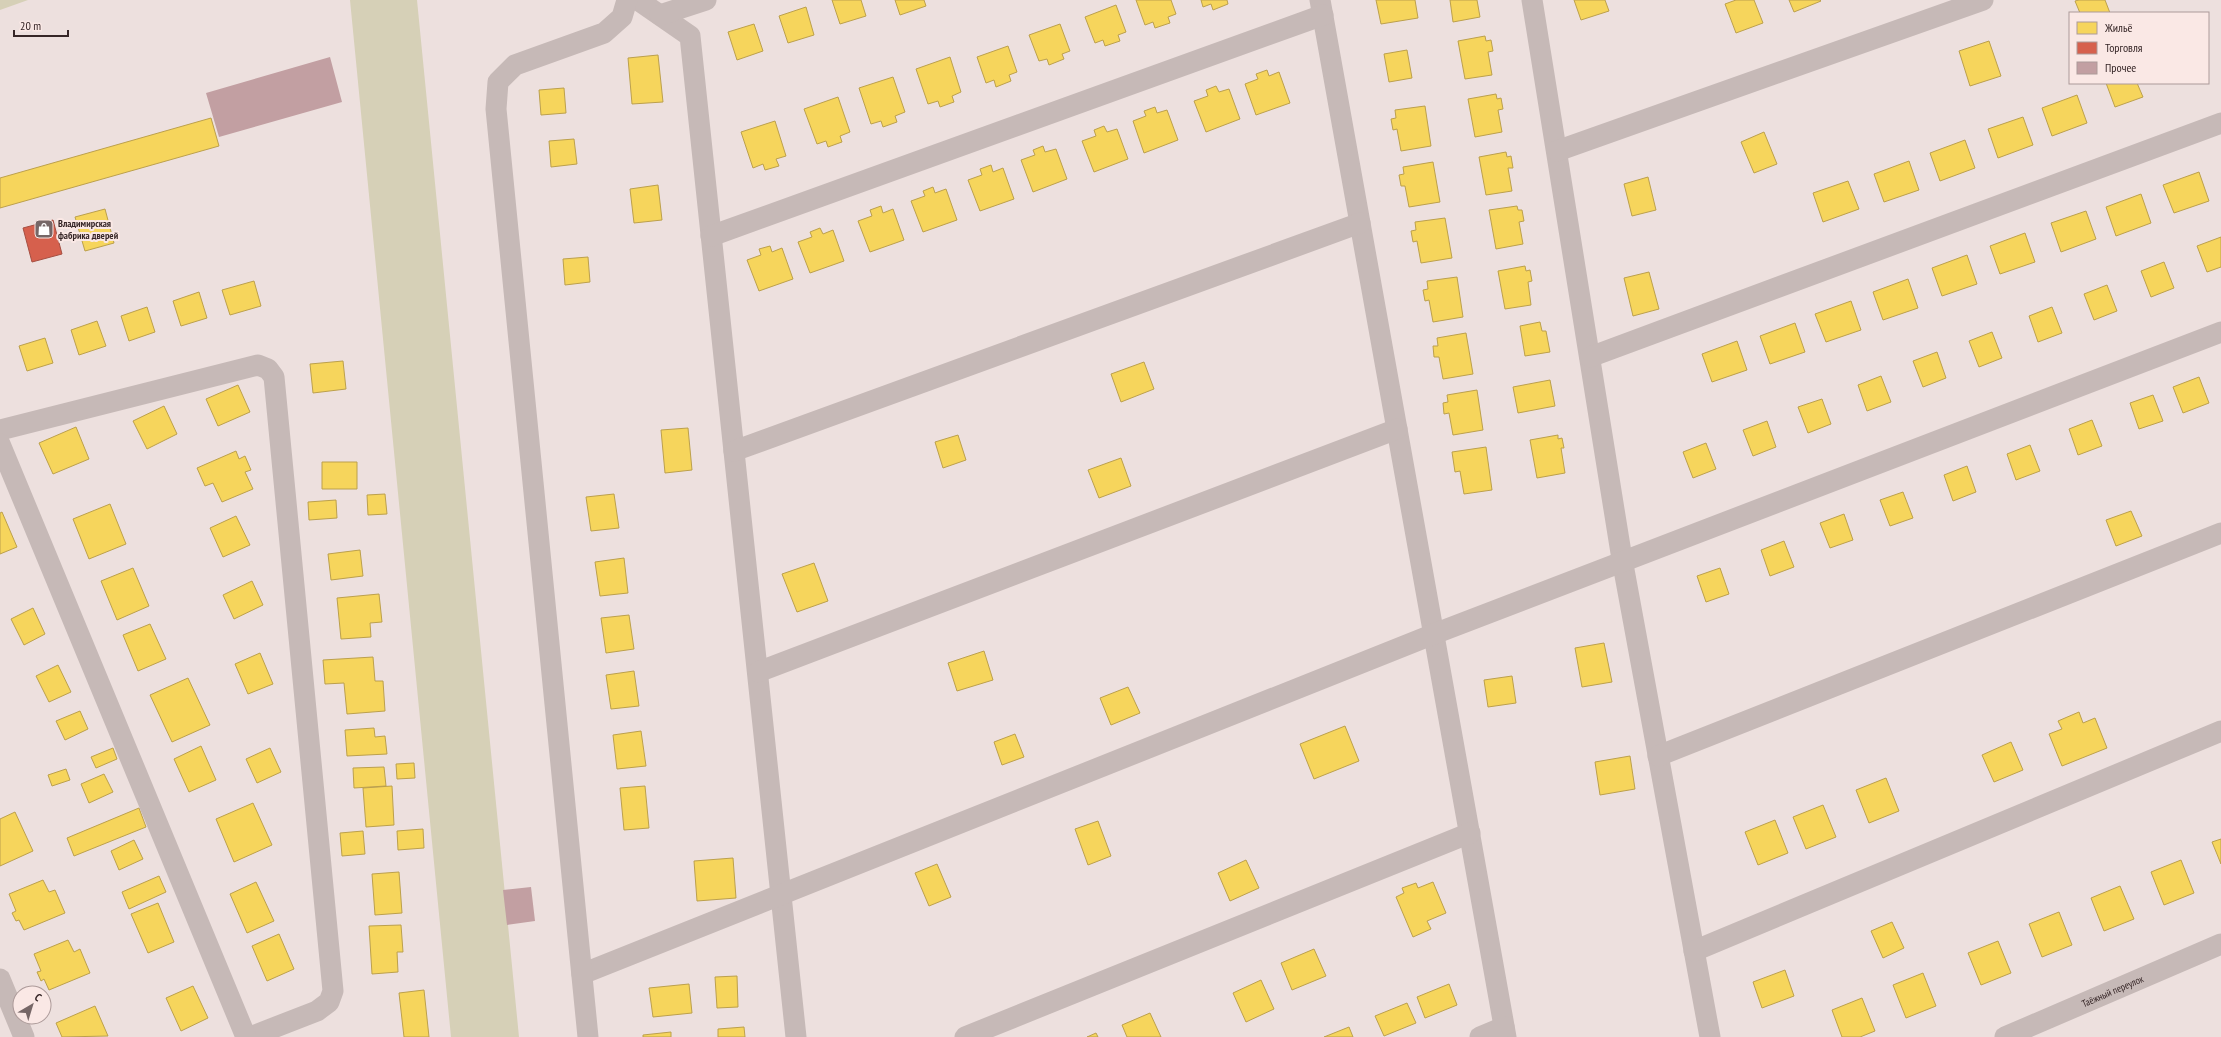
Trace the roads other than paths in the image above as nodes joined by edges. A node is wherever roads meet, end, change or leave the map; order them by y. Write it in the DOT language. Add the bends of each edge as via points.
graph roads {
  1 [pos="627,0"];
  2 [pos="638,0"];
  3 [pos="706,0"];
  4 [pos="1532,0"];
  5 [pos="1983,0"];
  6 [pos="1322,7"];
  7 [pos="660,15"];
  8 [pos="2221,123"];
  9 [pos="1556,151"];
  10 [pos="1360,222"];
  11 [pos="711,236"];
  12 [pos="2221,332"];
  13 [pos="1590,357"];
  14 [pos="1397,429"];
  15 [pos="0,430"];
  16 [pos="0,444"];
  17 [pos="734,451"];
  18 [pos="2221,533"];
  19 [pos="1623,561"];
  20 [pos="1434,634"];
  21 [pos="758,672"];
  22 [pos="2221,731"];
  23 [pos="1658,756"];
  24 [pos="1470,833"];
  25 [pos="781,894"];
  26 [pos="2221,944"];
  27 [pos="1694,951"];
  28 [pos="582,974"];
  29 [pos="0,980"];
  30 [pos="1505,1032"];
  31 [pos="24,1037"];
  32 [pos="246,1037"];
  33 [pos="250,1037"];
  34 [pos="588,1037"];
  35 [pos="796,1037"];
  36 [pos="965,1037"];
  37 [pos="1480,1037"];
  38 [pos="1710,1037"];
  39 [pos="2004,1037"];
  1 -- 28 [label="street" via="622,17 604,32 515,66 498,82 496,109"];
  2 -- 7 [label="street"];
  3 -- 7 [label="street"];
  4 -- 9 [label="street"];
  5 -- 9 [label="street"];
  6 -- 10 [label="street"];
  6 -- 11 [label="street"];
  7 -- 11 [label="street" via="690,36"];
  8 -- 13 [label="street"];
  9 -- 13 [label="street"];
  10 -- 14 [label="street"];
  10 -- 17 [label="street"];
  11 -- 17 [label="street"];
  12 -- 19 [label="street"];
  13 -- 19 [label="street"];
  14 -- 20 [label="street"];
  14 -- 21 [label="street"];
  15 -- 33 [label="street" via="258,365 268,368 274,376 333,991 329,1002 317,1011"];
  16 -- 32 [label="street"];
  17 -- 21 [label="street"];
  18 -- 23 [label="street"];
  19 -- 20 [label="street"];
  19 -- 23 [label="street"];
  20 -- 24 [label="street"];
  20 -- 25 [label="street"];
  21 -- 25 [label="street"];
  22 -- 27 [label="street"];
  23 -- 27 [label="street"];
  24 -- 30 [label="street"];
  24 -- 36 [label="street"];
  25 -- 28 [label="street"];
  25 -- 35 [label="street"];
  26 -- 39 [label="street, Таёжный переулок"];
  27 -- 38 [label="street"];
  28 -- 34 [label="street"];
  29 -- 31 [label="street"];
  30 -- 37 [label="street"];
}
